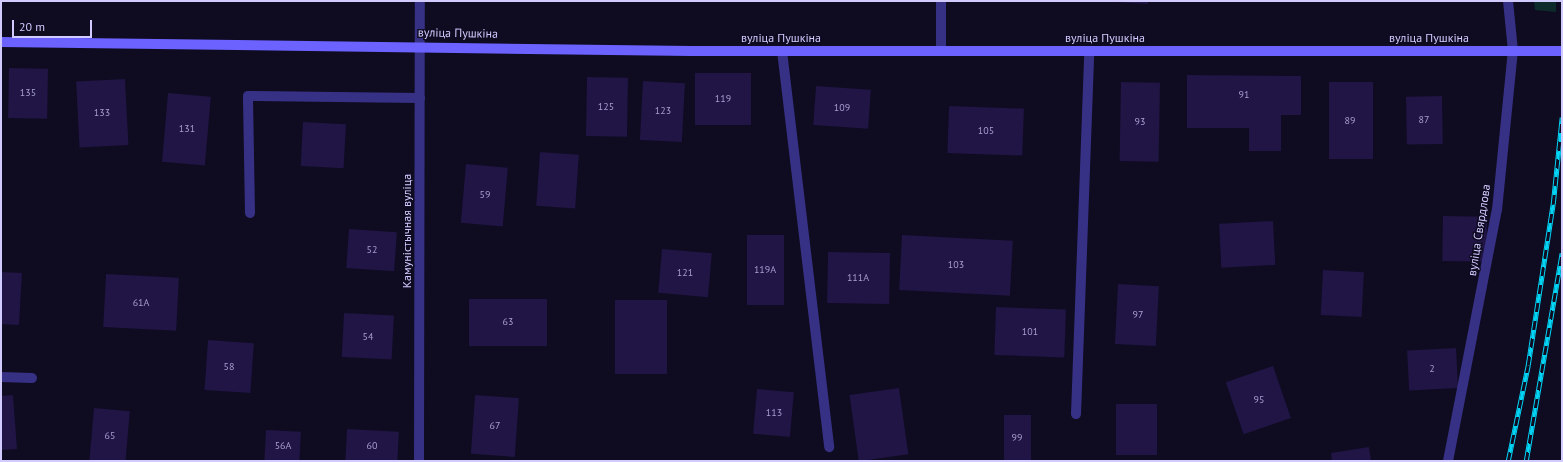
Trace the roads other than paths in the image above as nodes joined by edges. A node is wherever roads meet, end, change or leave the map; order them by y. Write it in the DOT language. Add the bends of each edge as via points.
graph roads {
  1 [pos="420,1"];
  2 [pos="941,1"];
  3 [pos="1508,1"];
  4 [pos="1,42"];
  5 [pos="420,45"];
  6 [pos="782,50"];
  7 [pos="941,51"];
  8 [pos="1089,51"];
  9 [pos="1513,51"];
  10 [pos="1562,51"];
  11 [pos="420,98"];
  12 [pos="250,213"];
  13 [pos="1,377"];
  14 [pos="32,378"];
  15 [pos="1076,414"];
  16 [pos="829,447"];
  17 [pos="419,461"];
  18 [pos="1448,461"];
  1 -- 5 [label="street, Камуністычная вуліца"];
  2 -- 7 [label="street"];
  3 -- 9 [label="street, вуліца Свярдлова"];
  4 -- 5 [label="main road, вуліца Пушкіна"];
  5 -- 6 [label="main road, вуліца Пушкіна"];
  5 -- 11 [label="street, Камуністычная вуліца"];
  6 -- 7 [label="main road, вуліца Пушкіна"];
  6 -- 16 [label="street"];
  7 -- 8 [label="main road, вуліца Пушкіна"];
  8 -- 9 [label="main road, вуліца Пушкіна"];
  8 -- 15 [label="street"];
  9 -- 10 [label="main road, вуліца Пушкіна"];
  9 -- 18 [label="street, вуліца Свярдлова" via="1498,210"];
  11 -- 12 [label="street" via="248,96"];
  11 -- 17 [label="street, Камуністычная вуліца"];
  13 -- 14 [label="street"];
}
